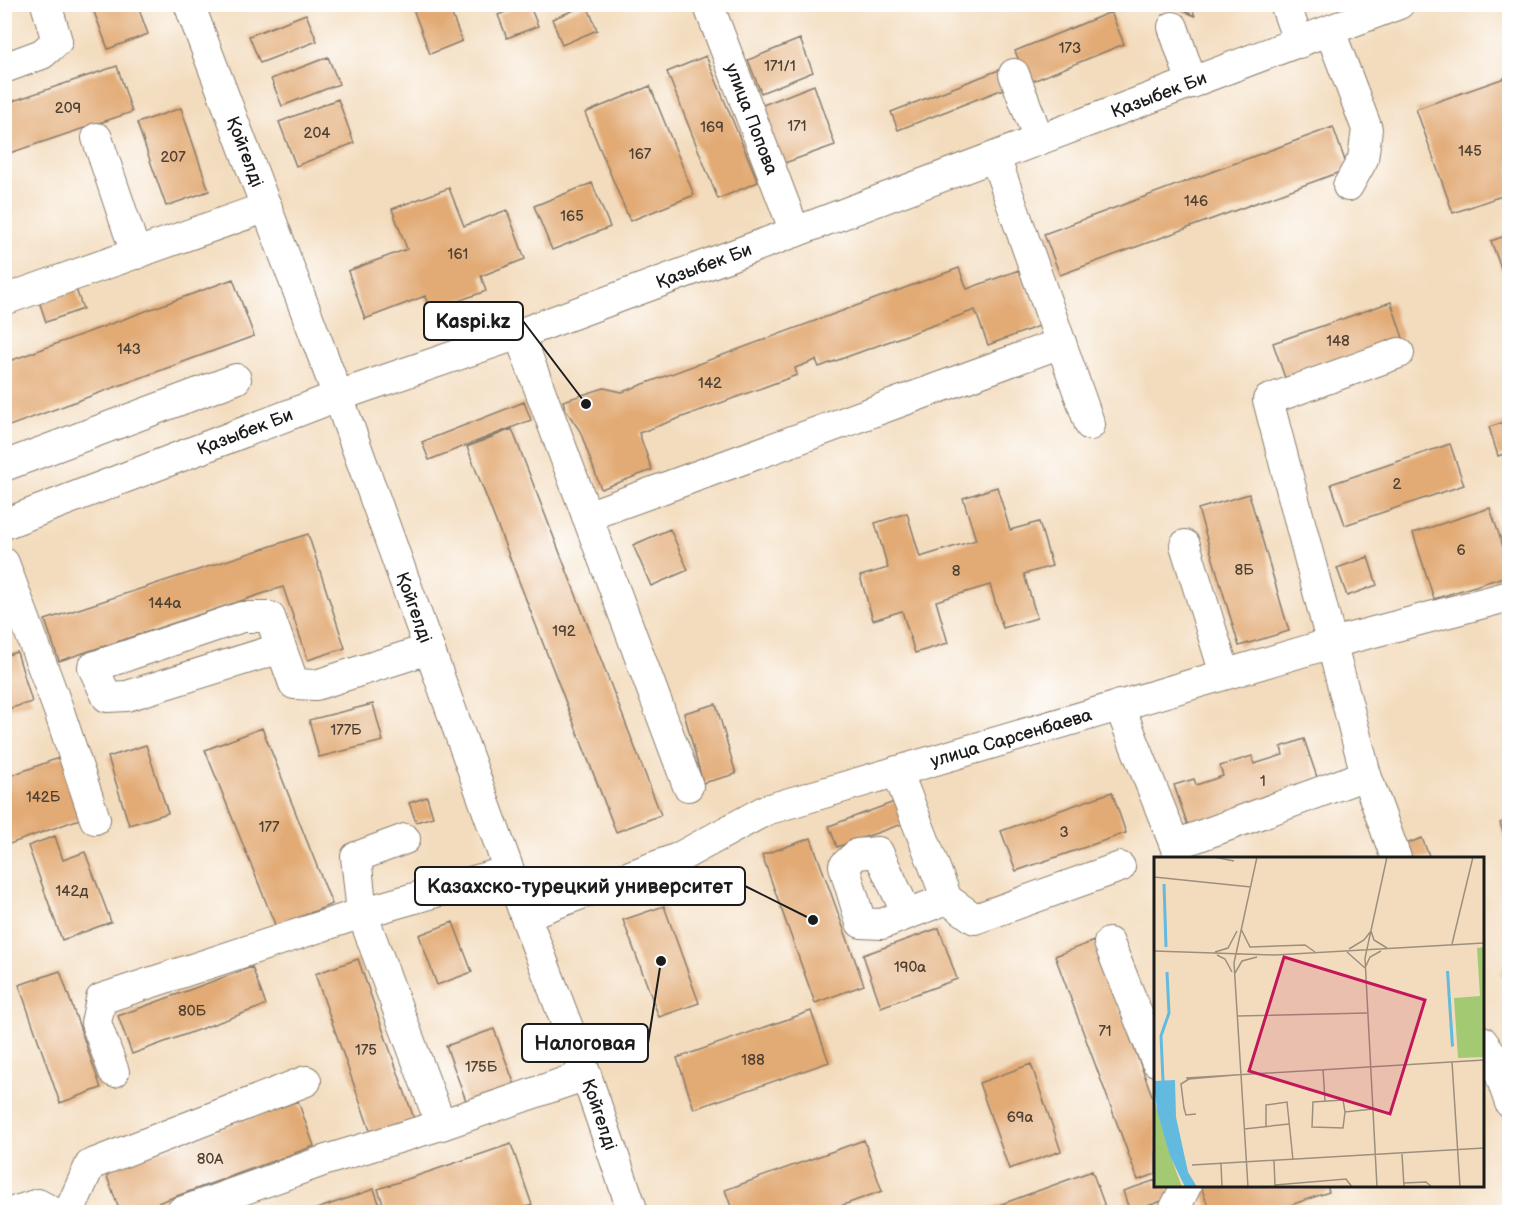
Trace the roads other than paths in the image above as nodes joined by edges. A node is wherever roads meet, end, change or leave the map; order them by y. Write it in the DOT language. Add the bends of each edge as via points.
graph roads {
  1 [pos="46,4"];
  2 [pos="189,4"];
  3 [pos="708,4"];
  4 [pos="1285,4"];
  5 [pos="1399,4"];
  6 [pos="1173,27"];
  7 [pos="1330,31"];
  8 [pos="1299,43"];
  9 [pos="4,68"];
  10 [pos="1014,74"];
  11 [pos="1192,83"];
  12 [pos="97,138"];
  13 [pos="1039,140"];
  14 [pos="995,157"];
  15 [pos="1348,186"];
  16 [pos="267,207"];
  17 [pos="795,232"];
  18 [pos="136,254"];
  19 [pos="4,300"];
  20 [pos="519,334"];
  21 [pos="1061,343"];
  22 [pos="1399,353"];
  23 [pos="236,379"];
  24 [pos="338,396"];
  25 [pos="1090,425"];
  26 [pos="4,466"];
  27 [pos="587,516"];
  28 [pos="4,524"];
  29 [pos="1185,545"];
  30 [pos="4,562"];
  31 [pos="1509,596"];
  32 [pos="1332,643"];
  33 [pos="281,648"];
  34 [pos="429,649"];
  35 [pos="1225,674"];
  36 [pos="1119,705"];
  37 [pos="897,771"];
  38 [pos="1366,775"];
  39 [pos="688,786"];
  40 [pos="95,819"];
  41 [pos="405,839"];
  42 [pos="1178,852"];
  43 [pos="1396,857"];
  44 [pos="1120,867"];
  45 [pos="509,871"];
  46 [pos="947,899"];
  47 [pos="362,913"];
  48 [pos="525,915"];
  49 [pos="907,915"];
  50 [pos="1109,943"];
  51 [pos="1486,1053"];
  52 [pos="1154,1058"];
  53 [pos="114,1072"];
  54 [pos="586,1075"];
  55 [pos="306,1082"];
  56 [pos="1509,1103"];
  57 [pos="441,1125"];
  58 [pos="1185,1187"];
  59 [pos="13,1212"];
  60 [pos="53,1212"];
  61 [pos="69,1212"];
  62 [pos="181,1212"];
  63 [pos="633,1212"];
  64 [pos="1173,1212"];
  1 -- 9 [label="street" via="57,41 42,54"];
  2 -- 16 [label="street, Қойгелді"];
  3 -- 17 [label="street, улица Попова"];
  4 -- 8 [label="street"];
  5 -- 7 [label="street, Қазыбек Би"];
  6 -- 11 [label="street"];
  7 -- 8 [label="street, Қазыбек Би"];
  7 -- 15 [label="street" via="1367,129 1363,159"];
  8 -- 11 [label="street, Қазыбек Би"];
  10 -- 13 [label="street"];
  11 -- 13 [label="street, Қазыбек Би"];
  12 -- 18 [label="street"];
  13 -- 14 [label="street, Қазыбек Би"];
  14 -- 17 [label="street, Қазыбек Би"];
  14 -- 21 [label="street"];
  16 -- 18 [label="street"];
  16 -- 24 [label="street, Қойгелді"];
  17 -- 20 [label="street, Қазыбек Би"];
  18 -- 19 [label="street"];
  20 -- 24 [label="street, Қазыбек Би"];
  20 -- 27 [label="street"];
  21 -- 25 [label="street"];
  21 -- 27 [label="street"];
  22 -- 32 [label="street" via="1268,400"];
  23 -- 26 [label="street"];
  24 -- 28 [label="street, Қазыбек Би"];
  24 -- 34 [label="street, Қойгелді"];
  27 -- 39 [label="street"];
  29 -- 35 [label="street"];
  30 -- 40 [label="street"];
  31 -- 32 [label="street, улица Сарсенбаева"];
  32 -- 35 [label="street, улица Сарсенбаева"];
  32 -- 38 [label="street"];
  33 -- 33 [label="street" via="270,617 242,616 93,667 106,697 127,696"];
  33 -- 34 [label="street" via="294,684 316,685"];
  34 -- 45 [label="street, Қойгелді"];
  35 -- 36 [label="street, улица Сарсенбаева"];
  36 -- 37 [label="street, улица Сарсенбаева"];
  36 -- 42 [label="street"];
  37 -- 46 [label="street"];
  37 -- 48 [label="street, улица Сарсенбаева" via="765,810 678,858"];
  38 -- 42 [label="street"];
  38 -- 43 [label="street"];
  41 -- 47 [label="street" via="356,857"];
  44 -- 46 [label="street" via="975,919"];
  45 -- 47 [label="street"];
  45 -- 48 [label="street, Қойгелді"];
  46 -- 49 [label="street"];
  47 -- 53 [label="street" via="101,999 96,1023"];
  47 -- 57 [label="street"];
  48 -- 54 [label="street, Қойгелді"];
  50 -- 52 [label="street"];
  51 -- 56 [label="street"];
  54 -- 57 [label="street"];
  54 -- 63 [label="street, Қойгелді"];
  55 -- 61 [label="street" via="90,1165"];
  57 -- 62 [label="street" via="326,1160"];
  58 -- 64 [label="street"];
  59 -- 60 [label="street" via="38,1204"];
}
